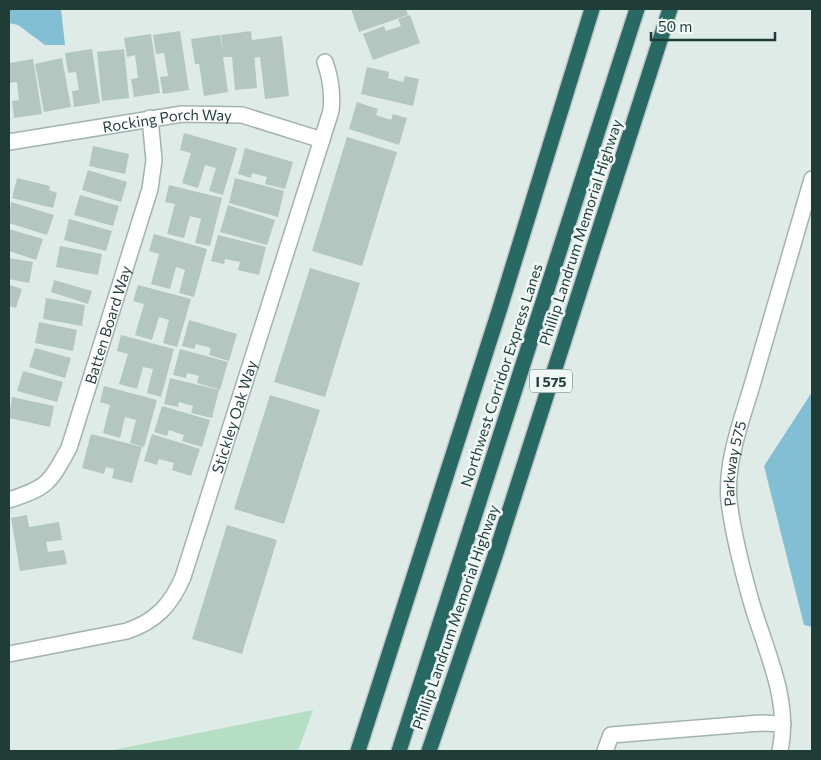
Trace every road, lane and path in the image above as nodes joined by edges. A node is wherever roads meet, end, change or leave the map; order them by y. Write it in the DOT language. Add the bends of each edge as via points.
graph roads {
  1 [pos="592,9"];
  2 [pos="636,9"];
  3 [pos="670,9"];
  4 [pos="325,62"];
  5 [pos="150,118"];
  6 [pos="322,140"];
  7 [pos="9,142"];
  8 [pos="812,178"];
  9 [pos="9,500"];
  10 [pos="9,654"];
  11 [pos="783,724"];
  12 [pos="358,751"];
  13 [pos="400,751"];
  14 [pos="429,751"];
  15 [pos="604,751"];
  16 [pos="780,751"];
  1 -- 12 [label="highway"];
  2 -- 13 [label="highway, Northwest Corridor Express Lanes"];
  3 -- 14 [label="highway, Phillip Landrum Memorial Highway / I 575" via="495,556"];
  4 -- 6 [label="street, Stickley Oak Way" via="333,95"];
  5 -- 6 [label="street, Rocking Porch Way" via="182,114 242,116"];
  5 -- 7 [label="street, Rocking Porch Way"];
  5 -- 9 [label="street, Batten Board Way" via="154,160 150,190 70,448 54,476 38,491"];
  6 -- 10 [label="street, Stickley Oak Way" via="175,597 145,625"];
  8 -- 11 [label="street, Parkway 575" via="737,439 729,478 729,500 739,553 780,690"];
  11 -- 15 [label="street" via="611,735"];
  11 -- 16 [label="street, Parkway 575"];
}
